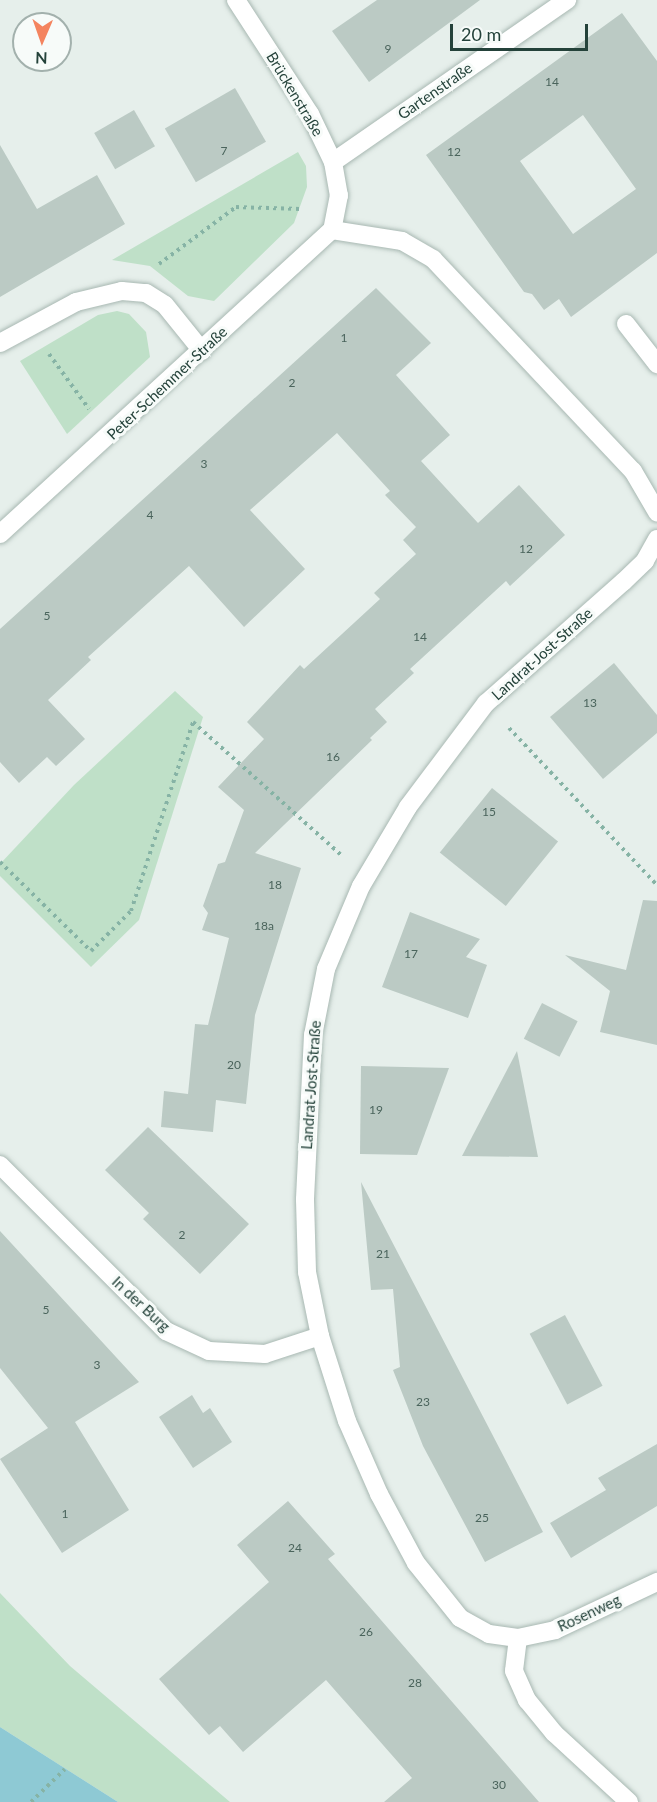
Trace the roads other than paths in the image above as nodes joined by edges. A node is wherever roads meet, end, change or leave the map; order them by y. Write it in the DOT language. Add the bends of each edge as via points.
graph roads {
  1 [pos="236,0"];
  2 [pos="567,0"];
  3 [pos="333,162"];
  4 [pos="332,230"];
  5 [pos="626,324"];
  6 [pos="0,343"];
  7 [pos="202,351"];
  8 [pos="657,364"];
  9 [pos="657,512"];
  10 [pos="0,534"];
  11 [pos="657,539"];
  12 [pos="0,1165"];
  13 [pos="320,1336"];
  14 [pos="657,1582"];
  15 [pos="518,1638"];
  16 [pos="629,1802"];
  1 -- 3 [label="street, Brückenstraße" via="310,114"];
  2 -- 3 [label="street, Gartenstraße"];
  3 -- 4 [label="street, Brückenstraße" via="339,195"];
  4 -- 7 [label="street, Peter-Schemmer-Straße"];
  4 -- 9 [label="street" via="402,241 433,259 633,471"];
  5 -- 8 [label="street"];
  6 -- 7 [label="street" via="76,302 122,291 146,293 165,305"];
  7 -- 10 [label="street, Peter-Schemmer-Straße"];
  11 -- 13 [label="street, Landrat-Jost-Straße" via="645,561 486,704 408,807 367,877 326,969 313,1035 305,1200 307,1272"];
  12 -- 13 [label="street, In der Burg" via="166,1331 209,1351 265,1354"];
  13 -- 15 [label="street, Landrat-Jost-Straße" via="347,1421 379,1494 416,1563 460,1618 489,1634"];
  14 -- 15 [label="street, Rosenweg" via="555,1630"];
  15 -- 16 [label="street" via="514,1671 527,1700 554,1734"];
}
